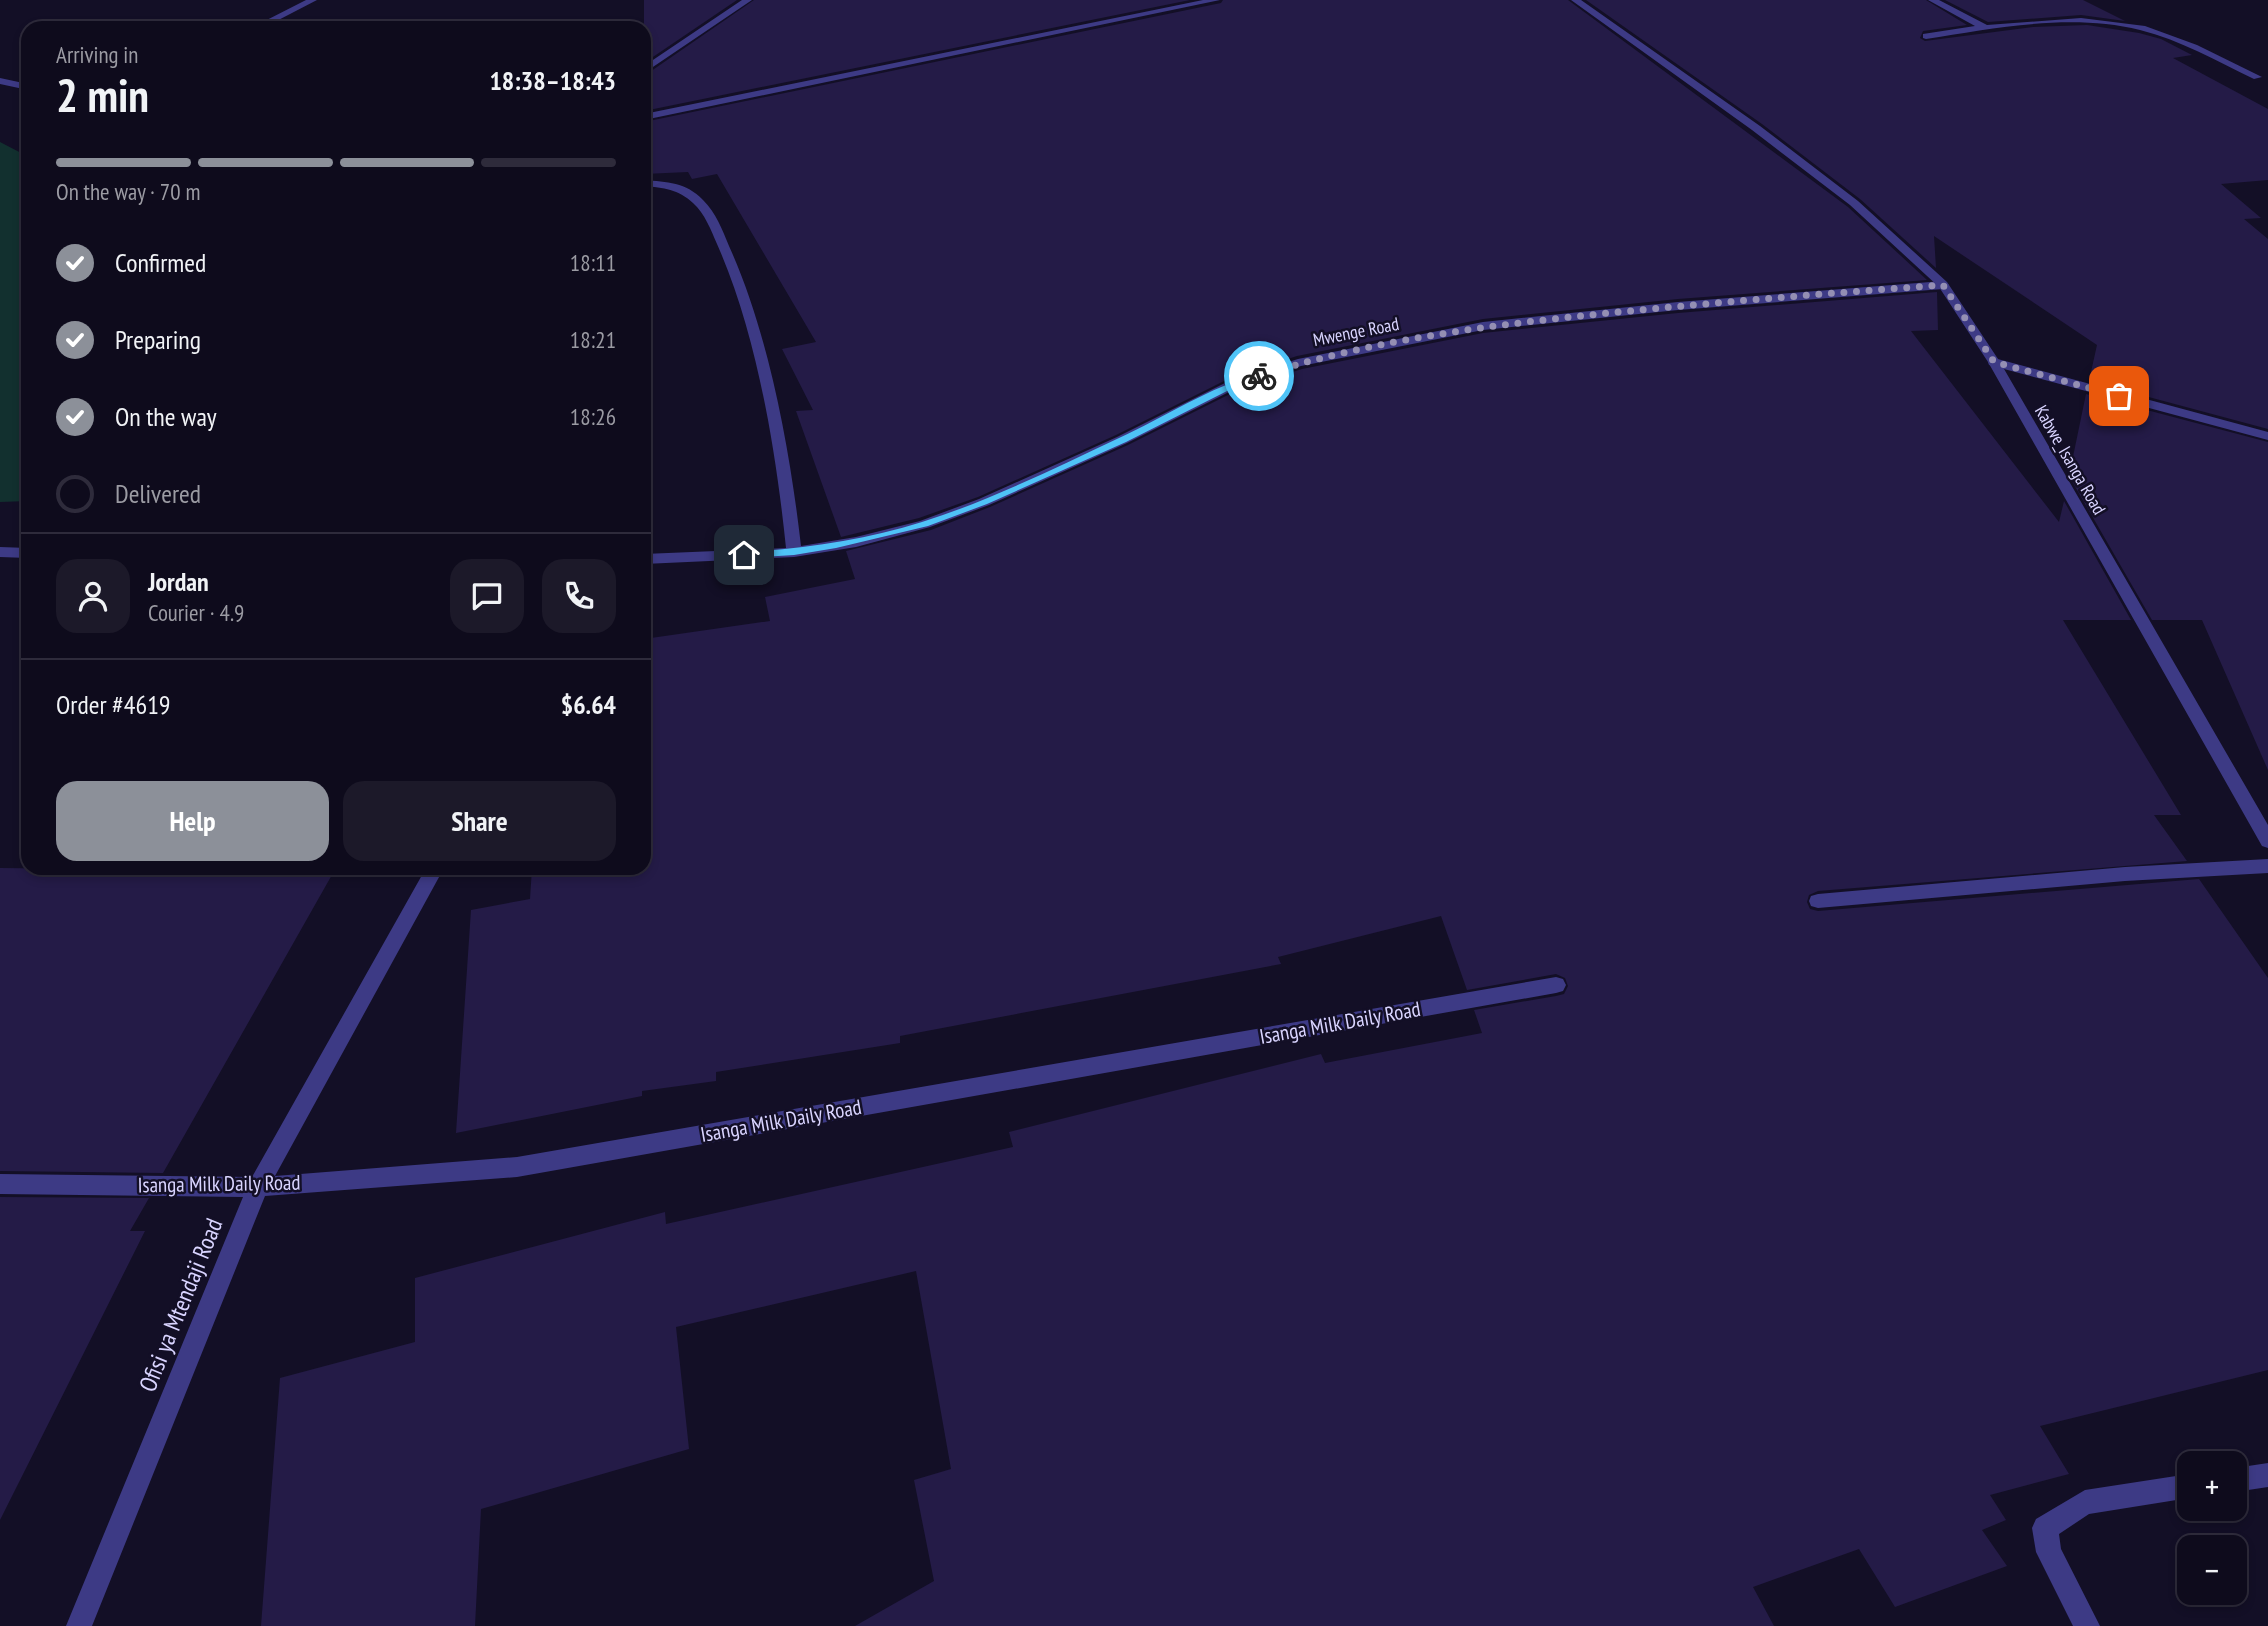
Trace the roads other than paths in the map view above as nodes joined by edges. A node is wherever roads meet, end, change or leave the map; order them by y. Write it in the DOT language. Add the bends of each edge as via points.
graph roads {
  1 [pos="313,0"];
  2 [pos="748,0"];
  3 [pos="1216,0"];
  4 [pos="1578,0"];
  5 [pos="1932,0"];
  6 [pos="270,21"];
  7 [pos="1986,27"];
  8 [pos="1926,36"];
  9 [pos="651,65"];
  10 [pos="2256,76"];
  11 [pos="0,81"];
  12 [pos="21,86"];
  13 [pos="651,116"];
  14 [pos="651,184"];
  15 [pos="1943,285"];
  16 [pos="1994,362"];
  17 [pos="2268,436"];
  18 [pos="0,552"];
  19 [pos="794,552"];
  20 [pos="21,553"];
  21 [pos="651,559"];
  22 [pos="2268,841"];
  23 [pos="2268,866"];
  24 [pos="431,875"];
  25 [pos="1818,901"];
  26 [pos="1556,985"];
  27 [pos="0,1184"];
  28 [pos="258,1187"];
  29 [pos="2268,1475"];
  30 [pos="2247,1478"];
  31 [pos="2177,1488"];
  32 [pos="79,1626"];
  33 [pos="2087,1626"];
  1 -- 6 [label="street"];
  2 -- 9 [label="street"];
  3 -- 13 [label="street"];
  4 -- 15 [label="street, Kabwe_Isanga Road" via="1854,203"];
  5 -- 7 [label="street"];
  7 -- 8 [label="street"];
  7 -- 10 [label="street" via="2087,22 2131,25"];
  11 -- 12 [label="street"];
  14 -- 19 [label="street" via="677,186 698,201 710,216 736,274 785,471"];
  15 -- 16 [label="street, Kabwe_Isanga Road"];
  15 -- 19 [label="street, Mwenge Road" via="1483,326 1298,363 1236,383 1122,440 937,520 856,542"];
  16 -- 17 [label="street"];
  16 -- 22 [label="street, Kabwe_Isanga Road"];
  18 -- 20 [label="street"];
  19 -- 21 [label="street, Mwenge Road"];
  23 -- 25 [label="street"];
  24 -- 28 [label="street, Ofisi ya Mtendaji Road"];
  26 -- 28 [label="street, Isanga Milk Daily Road" via="517,1167"];
  27 -- 28 [label="street, Isanga Milk Daily Road"];
  28 -- 32 [label="street, Ofisi ya Mtendaji Road"];
  29 -- 30 [label="street"];
  31 -- 33 [label="street" via="2085,1502 2045,1528 2049,1552"];
}
